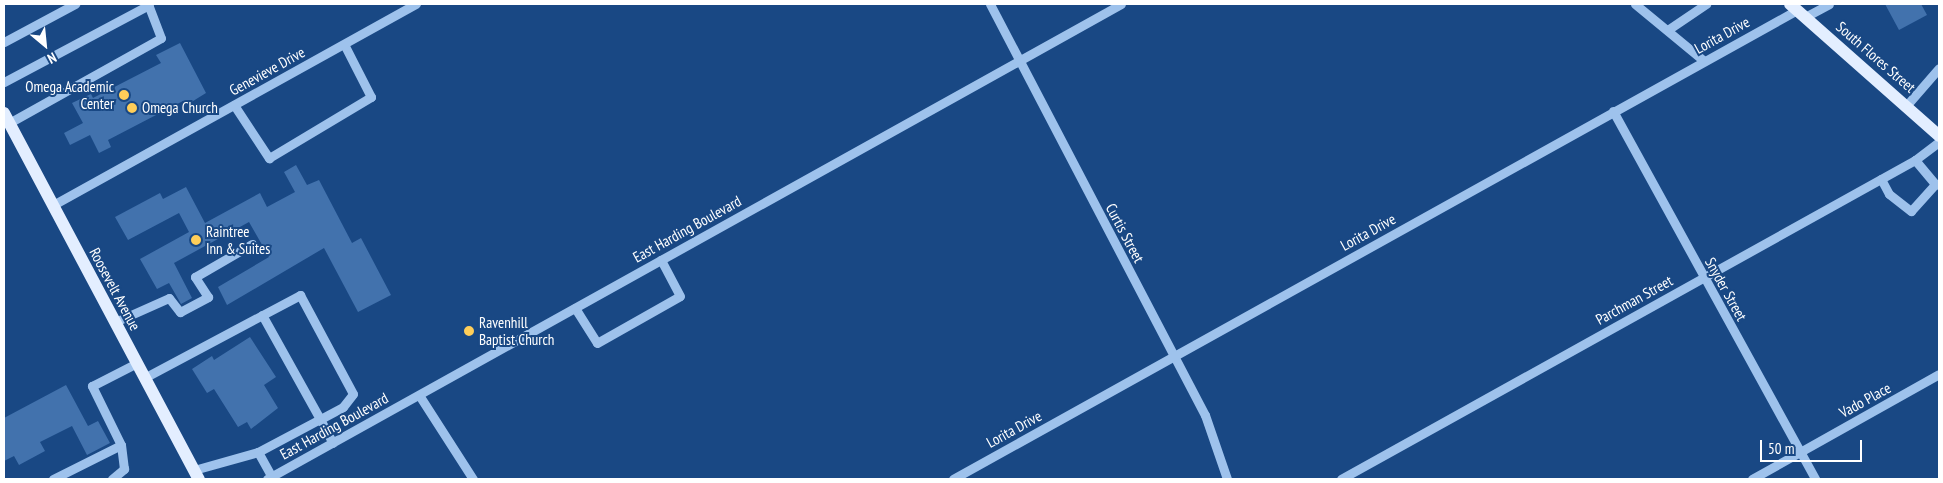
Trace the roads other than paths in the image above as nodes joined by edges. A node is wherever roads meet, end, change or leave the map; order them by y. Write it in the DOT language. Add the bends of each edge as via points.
graph roads {
  1 [pos="75,4"];
  2 [pos="148,4"];
  3 [pos="416,4"];
  4 [pos="990,4"];
  5 [pos="1121,4"];
  6 [pos="1635,4"];
  7 [pos="1706,4"];
  8 [pos="1829,4"];
  9 [pos="1797,10"];
  10 [pos="1669,29"];
  11 [pos="4,42"];
  12 [pos="344,44"];
  13 [pos="1019,60"];
  14 [pos="1703,60"];
  15 [pos="1939,68"];
  16 [pos="4,82"];
  17 [pos="234,105"];
  18 [pos="1906,106"];
  19 [pos="1613,111"];
  20 [pos="6,118"];
  21 [pos="1939,136"];
  22 [pos="1939,142"];
  23 [pos="1915,160"];
  24 [pos="1881,179"];
  25 [pos="1937,184"];
  26 [pos="53,205"];
  27 [pos="252,244"];
  28 [pos="661,260"];
  29 [pos="1703,277"];
  30 [pos="575,308"];
  31 [pos="262,315"];
  32 [pos="115,322"];
  33 [pos="1174,356"];
  34 [pos="137,364"];
  35 [pos="1939,374"];
  36 [pos="144,378"];
  37 [pos="419,395"];
  38 [pos="320,419"];
  39 [pos="334,443"];
  40 [pos="121,445"];
  41 [pos="258,452"];
  42 [pos="1800,452"];
  43 [pos="196,474"];
  44 [pos="270,478"];
  45 [pos="53,479"];
  46 [pos="112,479"];
  47 [pos="473,479"];
  48 [pos="953,479"];
  49 [pos="1225,479"];
  50 [pos="1341,479"];
  51 [pos="1752,479"];
  52 [pos="1815,479"];
  1 -- 11 [label="street"];
  2 -- 16 [label="street"];
  2 -- 20 [label="street" via="161,38"];
  3 -- 12 [label="street, Genevieve Drive"];
  4 -- 13 [label="street, Curtis Street"];
  5 -- 13 [label="street, East Harding Boulevard"];
  6 -- 10 [label="street"];
  7 -- 10 [label="street"];
  8 -- 9 [label="street, Lorita Drive"];
  9 -- 14 [label="street, Lorita Drive"];
  9 -- 18 [label="main road, South Flores Street"];
  10 -- 14 [label="street"];
  12 -- 17 [label="street, Genevieve Drive"];
  12 -- 17 [label="street" via="371,97 269,158"];
  13 -- 28 [label="street, East Harding Boulevard"];
  13 -- 33 [label="street, Curtis Street"];
  14 -- 19 [label="street, Lorita Drive"];
  15 -- 18 [label="street"];
  17 -- 26 [label="street, Genevieve Drive"];
  18 -- 21 [label="main road, South Flores Street"];
  19 -- 29 [label="street, Snyder Street"];
  19 -- 33 [label="street, Lorita Drive"];
  20 -- 26 [label="main road, Roosevelt Avenue"];
  22 -- 23 [label="street, Parchman Street"];
  23 -- 24 [label="street, Parchman Street"];
  23 -- 25 [label="street"];
  24 -- 25 [label="street" via="1890,194 1911,211"];
  24 -- 29 [label="street, Parchman Street"];
  26 -- 32 [label="main road, Roosevelt Avenue"];
  27 -- 32 [label="street" via="196,277 208,297 180,312 169,298"];
  28 -- 30 [label="street, East Harding Boulevard"];
  28 -- 30 [label="street" via="680,296 597,343"];
  29 -- 42 [label="street, Snyder Street"];
  29 -- 50 [label="street, Parchman Street"];
  30 -- 37 [label="street, East Harding Boulevard"];
  31 -- 36 [label="street"];
  31 -- 38 [label="street"];
  31 -- 38 [label="street" via="300,295 353,394 344,407"];
  32 -- 34 [label="main road, Roosevelt Avenue"];
  33 -- 48 [label="street, Lorita Drive"];
  33 -- 49 [label="street, Curtis Street" via="1205,415"];
  34 -- 36 [label="main road, Roosevelt Avenue"];
  34 -- 40 [label="street" via="92,386"];
  35 -- 42 [label="street, Vado Place"];
  36 -- 43 [label="main road, Roosevelt Avenue"];
  37 -- 39 [label="street, East Harding Boulevard"];
  37 -- 47 [label="street"];
  38 -- 39 [label="street"];
  38 -- 41 [label="street"];
  39 -- 44 [label="street, East Harding Boulevard"];
  40 -- 45 [label="street"];
  40 -- 46 [label="street" via="124,469"];
  41 -- 43 [label="street"];
  41 -- 44 [label="street"];
  42 -- 51 [label="street, Vado Place"];
  42 -- 52 [label="street, Snyder Street"];
}
